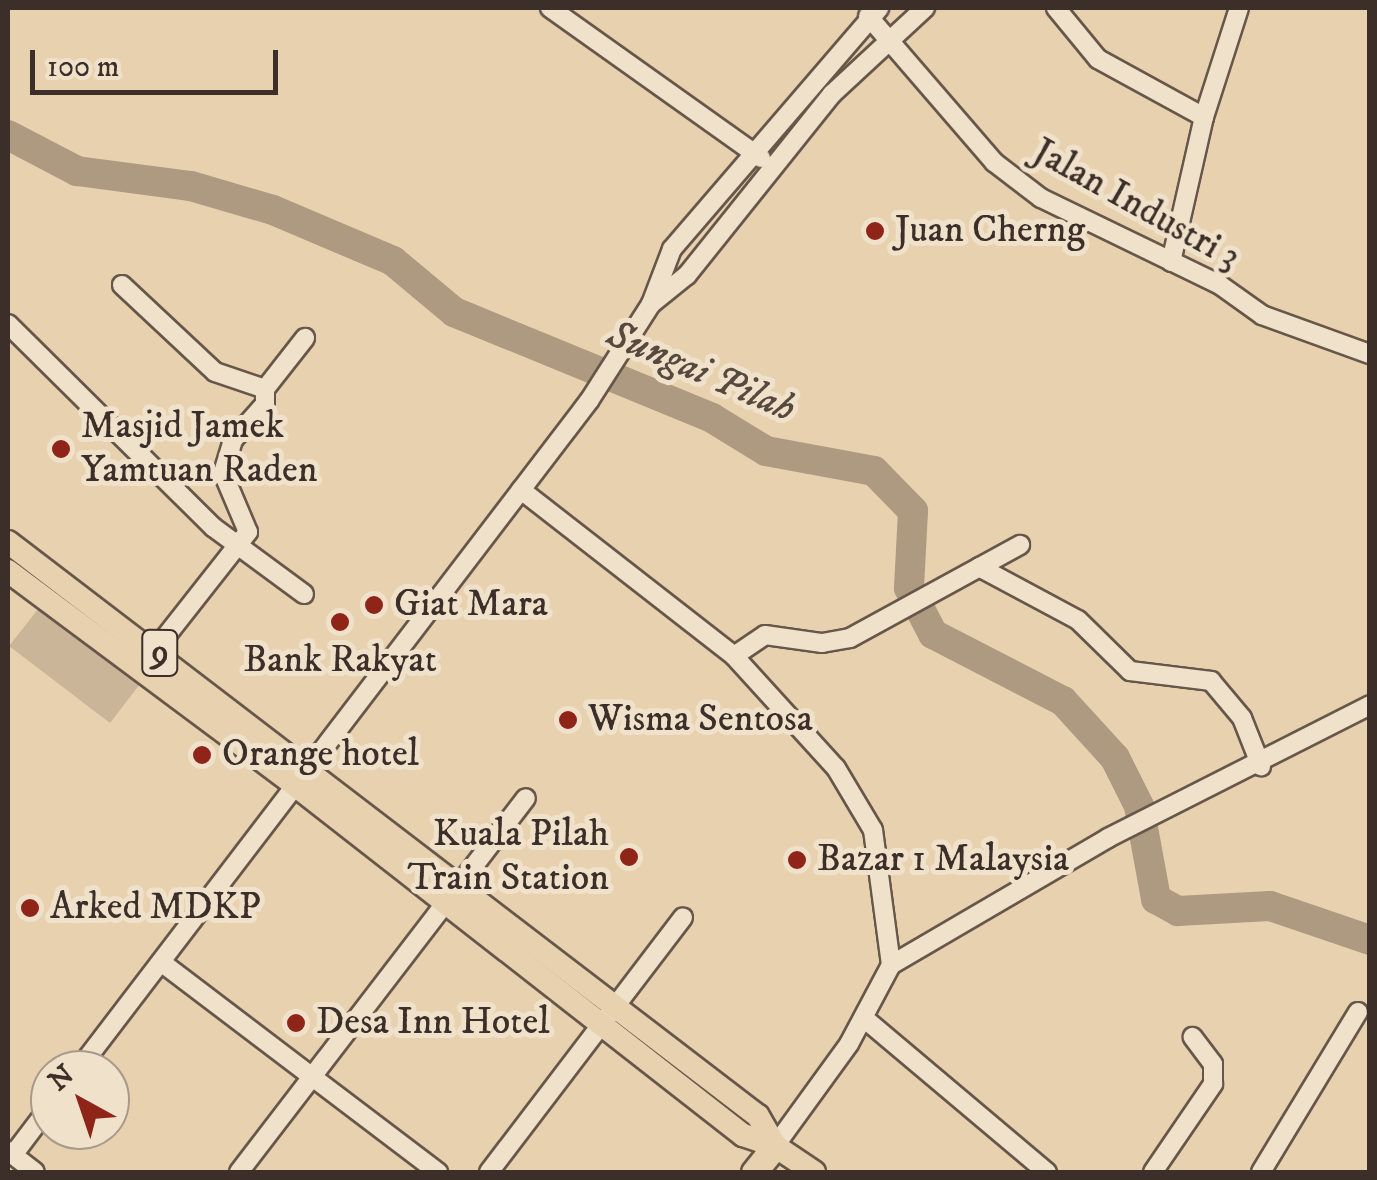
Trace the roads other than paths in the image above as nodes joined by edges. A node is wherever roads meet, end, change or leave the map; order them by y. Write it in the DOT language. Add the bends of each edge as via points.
graph roads {
  1 [pos="550,8"];
  2 [pos="924,8"];
  3 [pos="1056,8"];
  4 [pos="1239,8"];
  5 [pos="874,12"];
  6 [pos="887,38"];
  7 [pos="1204,118"];
  8 [pos="753,151"];
  9 [pos="774,167"];
  10 [pos="1172,262"];
  11 [pos="122,285"];
  12 [pos="650,304"];
  13 [pos="8,324"];
  14 [pos="305,338"];
  15 [pos="1370,354"];
  16 [pos="265,389"];
  17 [pos="522,490"];
  18 [pos="8,542"];
  19 [pos="237,545"];
  20 [pos="1020,545"];
  21 [pos="979,567"];
  22 [pos="8,571"];
  23 [pos="304,594"];
  24 [pos="155,650"];
  25 [pos="734,656"];
  26 [pos="1370,706"];
  27 [pos="1261,766"];
  28 [pos="302,777"];
  29 [pos="526,798"];
  30 [pos="453,894"];
  31 [pos="683,917"];
  32 [pos="161,962"];
  33 [pos="892,964"];
  34 [pos="1358,1012"];
  35 [pos="610,1015"];
  36 [pos="865,1019"];
  37 [pos="1193,1037"];
  38 [pos="93,1050"];
  39 [pos="312,1077"];
  40 [pos="30,1130"];
  41 [pos="774,1146"];
  42 [pos="1022,1152"];
  43 [pos="10,1153"];
  44 [pos="36,1172"];
  45 [pos="239,1172"];
  46 [pos="438,1172"];
  47 [pos="489,1172"];
  48 [pos="754,1172"];
  49 [pos="814,1172"];
  50 [pos="1047,1172"];
  51 [pos="1060,1172"];
  52 [pos="1153,1172"];
  53 [pos="1262,1172"];
  1 -- 8 [label="street"];
  2 -- 6 [label="street"];
  3 -- 7 [label="street" via="1098,59"];
  4 -- 7 [label="street"];
  5 -- 6 [label="street, Jalan Industri 3"];
  5 -- 8 [label="street"];
  6 -- 9 [label="street"];
  6 -- 10 [label="street, Jalan Industri 3" via="994,162 1041,198"];
  7 -- 10 [label="street"];
  8 -- 9 [label="street"];
  8 -- 12 [label="street" via="672,249"];
  9 -- 12 [label="street" via="687,275"];
  10 -- 15 [label="street, Jalan Industri 3" via="1220,284 1262,315"];
  11 -- 16 [label="street" via="215,372"];
  12 -- 17 [label="street" via="590,401"];
  13 -- 19 [label="street"];
  14 -- 16 [label="street"];
  16 -- 19 [label="street" via="264,404 234,440 224,474 249,521"];
  17 -- 25 [label="street"];
  17 -- 28 [label="street"];
  18 -- 24 [label="main road, 9"];
  19 -- 23 [label="street"];
  19 -- 24 [label="street"];
  20 -- 21 [label="street"];
  21 -- 25 [label="street" via="850,638 764,635"];
  21 -- 27 [label="street" via="1078,620 1130,671 1211,681 1242,718"];
  22 -- 28 [label="main road, 9"];
  24 -- 28 [label="main road, 9"];
  25 -- 33 [label="street" via="836,768 874,830"];
  26 -- 27 [label="street"];
  27 -- 33 [label="street" via="1108,838"];
  28 -- 30 [label="main road, 9"];
  28 -- 32 [label="street"];
  29 -- 30 [label="street"];
  30 -- 35 [label="main road, 9"];
  30 -- 39 [label="street"];
  31 -- 35 [label="street"];
  32 -- 38 [label="street"];
  32 -- 39 [label="street"];
  33 -- 36 [label="street"];
  34 -- 53 [label="street"];
  35 -- 41 [label="main road, 9" via="743,1135"];
  35 -- 47 [label="street"];
  36 -- 41 [label="street"];
  36 -- 42 [label="street"];
  37 -- 52 [label="street" via="1213,1064 1212,1084"];
  39 -- 45 [label="street"];
  39 -- 46 [label="street"];
  40 -- 43 [label="street"];
  41 -- 48 [label="highway"];
  41 -- 49 [label="main road, 9"];
  42 -- 50 [label="street"];
  42 -- 51 [label="street"];
  43 -- 44 [label="street"];
}
